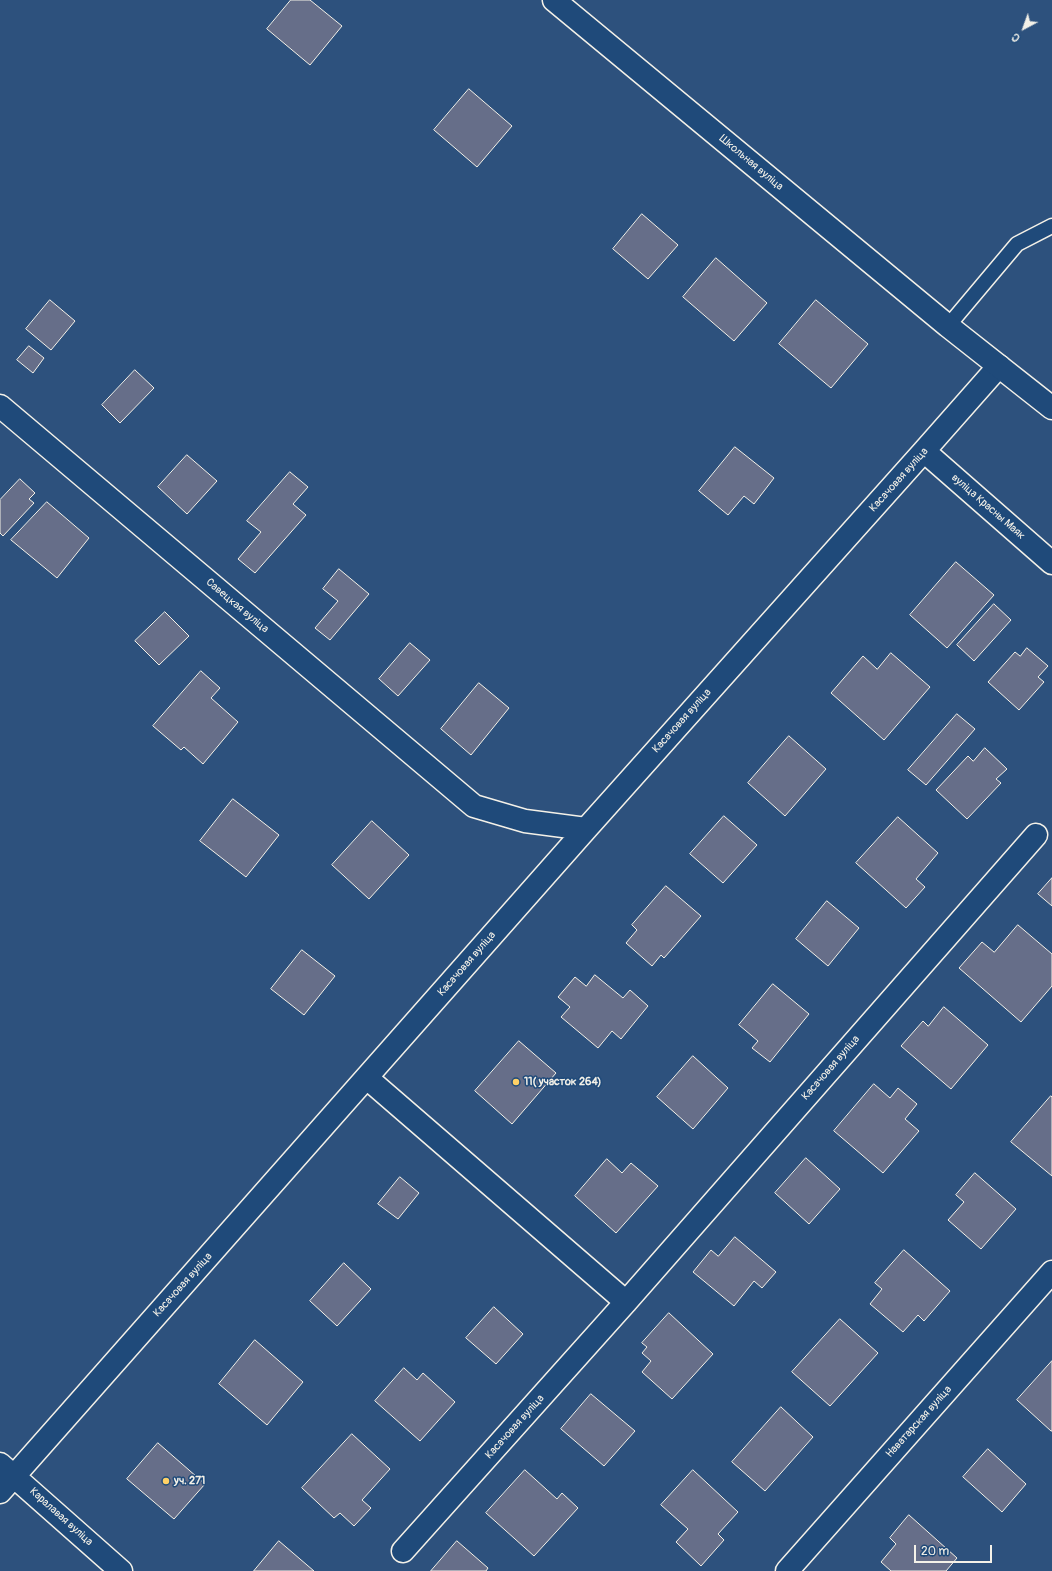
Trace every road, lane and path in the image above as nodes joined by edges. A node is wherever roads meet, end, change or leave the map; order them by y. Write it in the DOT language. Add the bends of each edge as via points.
graph roads {
  1 [pos="554,0"];
  2 [pos="1052,226"];
  3 [pos="948,326"];
  4 [pos="999,366"];
  5 [pos="0,406"];
  6 [pos="1052,408"];
  7 [pos="924,451"];
  8 [pos="1052,563"];
  9 [pos="586,829"];
  10 [pos="1036,834"];
  11 [pos="367,1078"];
  12 [pos="1052,1272"];
  13 [pos="626,1302"];
  14 [pos="5,1477"];
  15 [pos="403,1551"];
  16 [pos="121,1571"];
  17 [pos="787,1571"];
  1 -- 3 [label="street, Школьная вуліца"];
  2 -- 3 [label="lane" via="1017,244"];
  3 -- 4 [label="street, Школьная вуліца"];
  4 -- 6 [label="street, Школьная вуліца"];
  4 -- 7 [label="street, Касачовая вуліца"];
  5 -- 9 [label="street, Савецкая вуліца" via="474,806 526,821"];
  7 -- 8 [label="street, вуліца Красны Маяк"];
  7 -- 9 [label="street, Касачовая вуліца"];
  9 -- 11 [label="street, Касачовая вуліца"];
  10 -- 13 [label="street, Касачовая вуліца"];
  11 -- 13 [label="street"];
  11 -- 14 [label="street, Касачовая вуліца"];
  12 -- 17 [label="street, Наватарская вуліца"];
  13 -- 15 [label="street, Касачовая вуліца"];
  14 -- 16 [label="street, Каралавая вуліца"];
}
